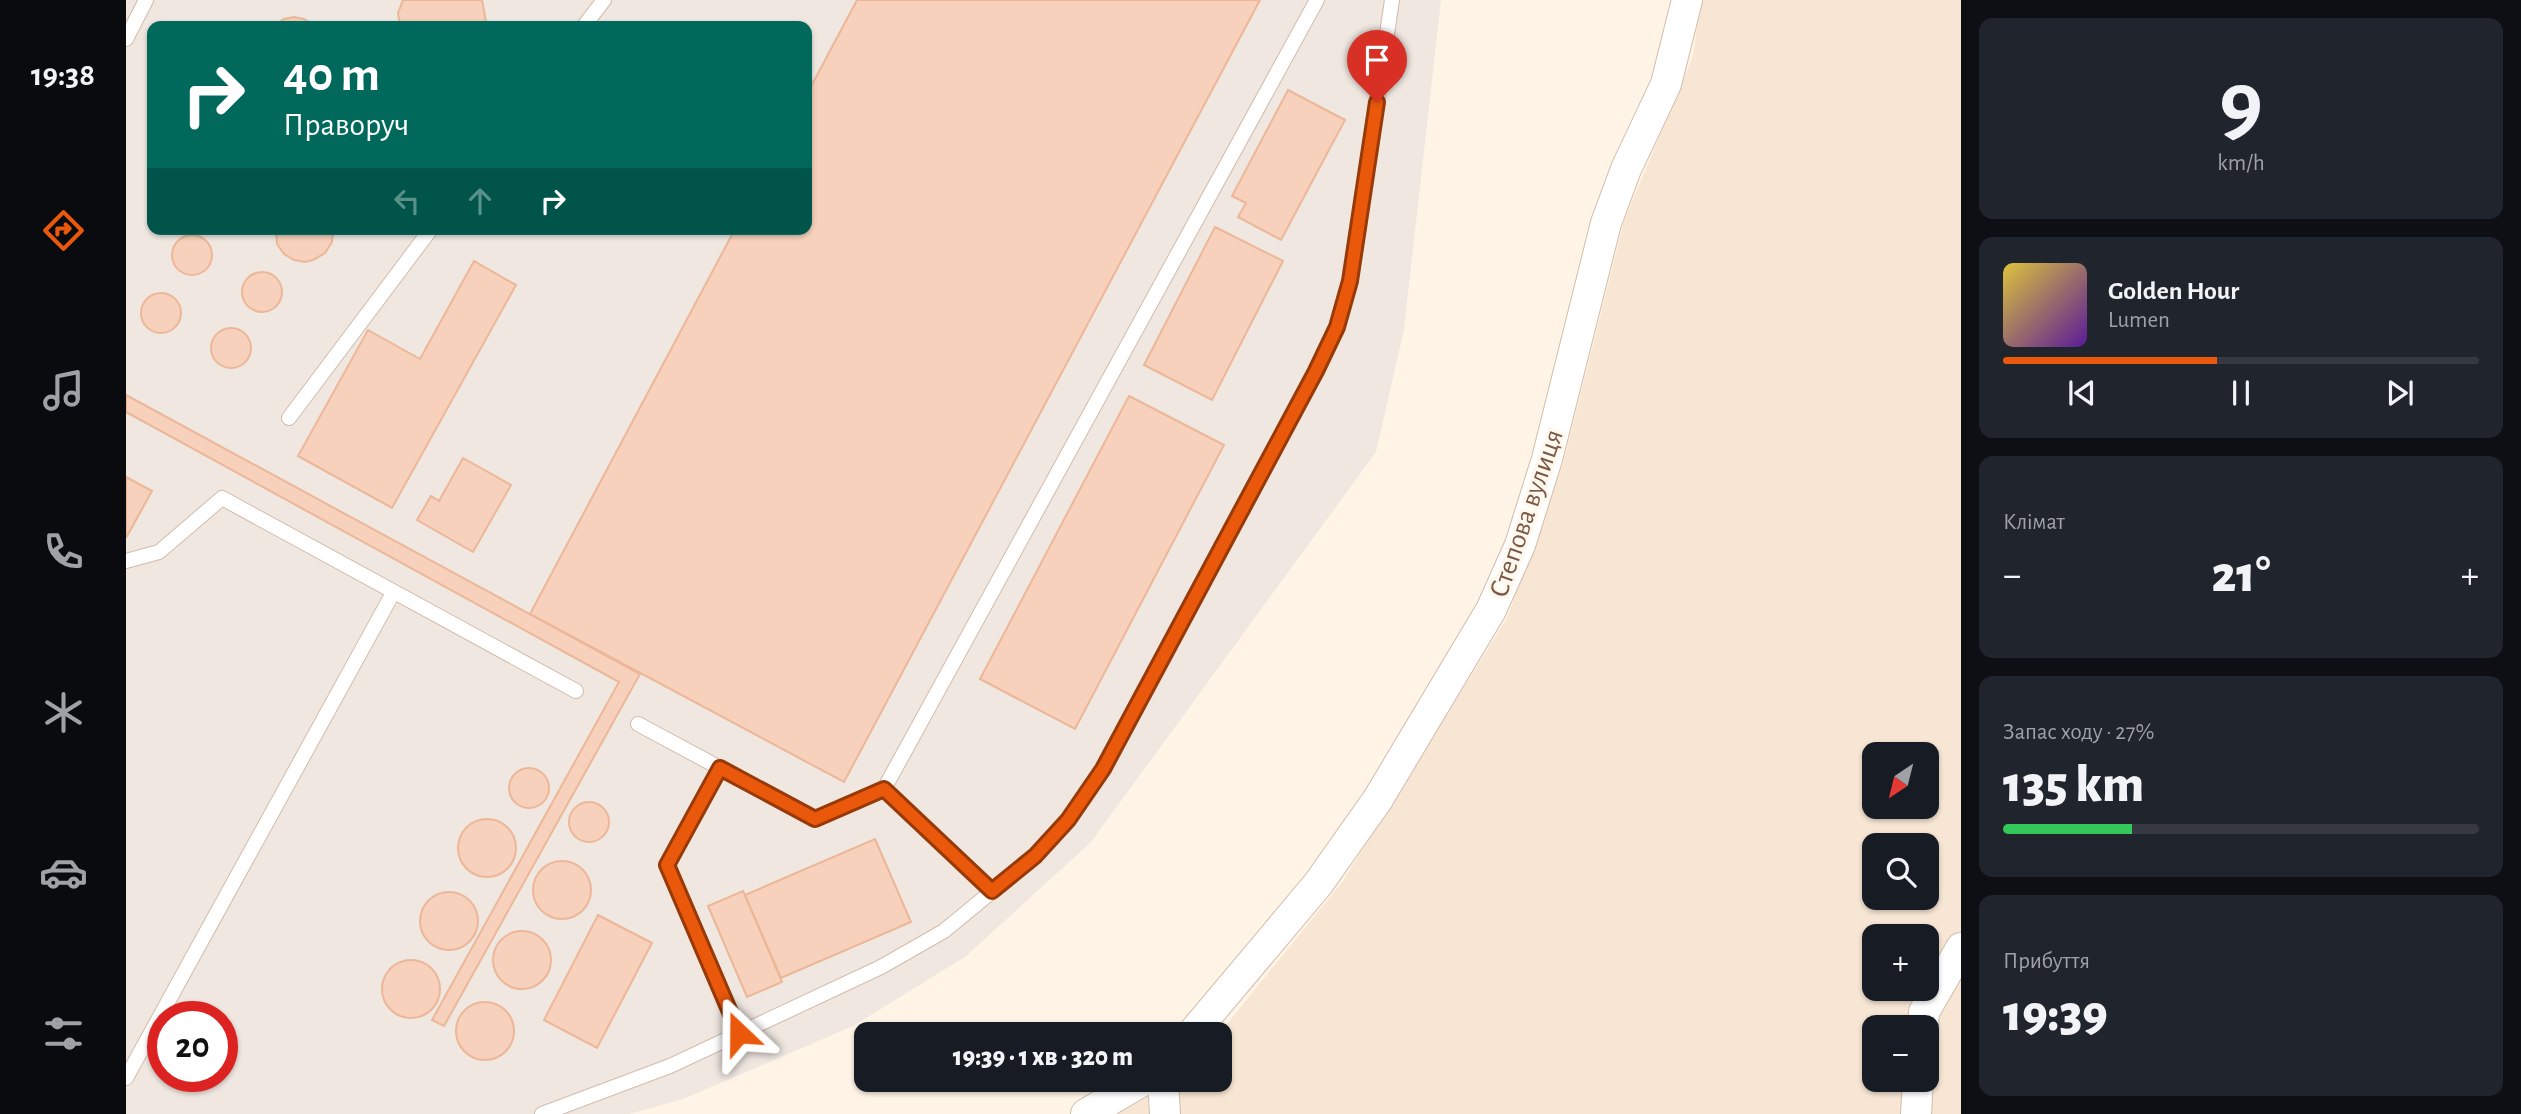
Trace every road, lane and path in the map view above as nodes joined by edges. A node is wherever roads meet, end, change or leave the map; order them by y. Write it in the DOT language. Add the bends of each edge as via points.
graph roads {
  1 [pos="146,0"];
  2 [pos="604,0"];
  3 [pos="1317,0"];
  4 [pos="1392,0"];
  5 [pos="1688,0"];
  6 [pos="588,21"];
  7 [pos="126,39"];
  8 [pos="426,235"];
  9 [pos="289,418"];
  10 [pos="126,561"];
  11 [pos="393,593"];
  12 [pos="576,691"];
  13 [pos="638,724"];
  14 [pos="720,768"];
  15 [pos="884,789"];
  16 [pos="992,891"];
  17 [pos="1961,948"];
  18 [pos="1924,1015"];
  19 [pos="1202,1022"];
  20 [pos="739,1033"];
  21 [pos="126,1078"];
  22 [pos="1124,1092"];
  23 [pos="1164,1092"];
  24 [pos="1917,1092"];
  25 [pos="542,1114"];
  26 [pos="1086,1114"];
  27 [pos="1166,1114"];
  28 [pos="1916,1114"];
  1 -- 7 [label="lane"];
  2 -- 6 [label="lane"];
  3 -- 15 [label="lane"];
  4 -- 16 [label="lane" via="1350,281 1337,327 1103,769 1068,820 1035,856"];
  5 -- 19 [label="street, Степова вулиця" via="1665,84 1606,223 1547,459 1520,545 1491,610 1378,799 1318,884"];
  8 -- 9 [label="lane"];
  10 -- 11 [label="lane" via="159,552 222,498"];
  11 -- 12 [label="lane"];
  11 -- 21 [label="lane"];
  13 -- 14 [label="lane"];
  14 -- 15 [label="lane" via="815,819"];
  14 -- 20 [label="lane" via="667,865"];
  15 -- 16 [label="lane"];
  16 -- 20 [label="lane" via="944,931 881,967"];
  17 -- 18 [label="street"];
  20 -- 25 [label="lane" via="670,1066"];
  22 -- 26 [label="street"];
  23 -- 27 [label="street"];
  24 -- 28 [label="street"];
}
